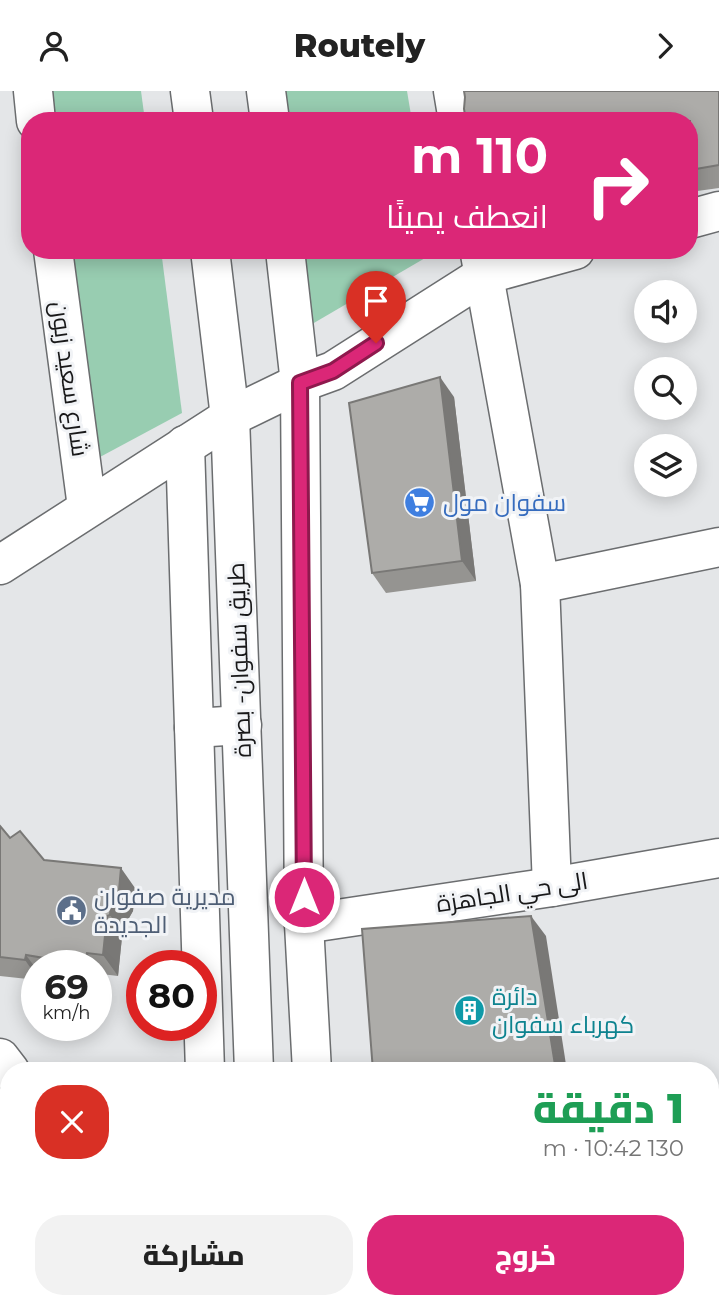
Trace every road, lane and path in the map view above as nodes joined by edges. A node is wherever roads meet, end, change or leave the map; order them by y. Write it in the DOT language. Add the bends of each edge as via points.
graph roads {
  1 [pos="33,91"];
  2 [pos="190,91"];
  3 [pos="267,91"];
  4 [pos="453,91"];
  5 [pos="35,112"];
  6 [pos="193,112"];
  7 [pos="269,112"];
  8 [pos="456,112"];
  9 [pos="719,211"];
  10 [pos="698,217"];
  11 [pos="54,259"];
  12 [pos="211,259"];
  13 [pos="286,259"];
  14 [pos="511,259"];
  15 [pos="482,263"];
  16 [pos="300,383"];
  17 [pos="230,417"];
  18 [pos="185,445"];
  19 [pos="87,507"];
  20 [pos="719,547"];
  21 [pos="0,565"];
  22 [pos="540,584"];
  23 [pos="242,725"];
  24 [pos="194,729"];
  25 [pos="719,858"];
  26 [pos="552,887"];
  27 [pos="304,924"];
  28 [pos="205,1062"];
  29 [pos="254,1062"];
  30 [pos="312,1062"];
  1 -- 5 [label="main road"];
  2 -- 6 [label="main road"];
  3 -- 7 [label="main road"];
  4 -- 8 [label="main road"];
  9 -- 10 [label="main road"];
  11 -- 19 [label="main road, شارع سعيد زبون"];
  12 -- 17 [label="main road, طريق سفوان- بصرة"];
  13 -- 16 [label="main road"];
  14 -- 15 [label="main road"];
  15 -- 16 [label="main road" via="333,371"];
  15 -- 22 [label="main road"];
  16 -- 17 [label="main road"];
  16 -- 27 [label="main road"];
  17 -- 18 [label="main road"];
  17 -- 23 [label="main road, طريق سفوان- بصرة"];
  18 -- 19 [label="main road"];
  18 -- 24 [label="main road"];
  19 -- 21 [label="main road"];
  20 -- 22 [label="main road"];
  22 -- 26 [label="main road"];
  23 -- 24 [label="main road"];
  23 -- 29 [label="main road, طريق سفوان- بصرة"];
  24 -- 28 [label="main road"];
  25 -- 26 [label="main road, الى حي الجاهزة"];
  26 -- 27 [label="main road, الى حي الجاهزة"];
  27 -- 30 [label="main road"];
}
